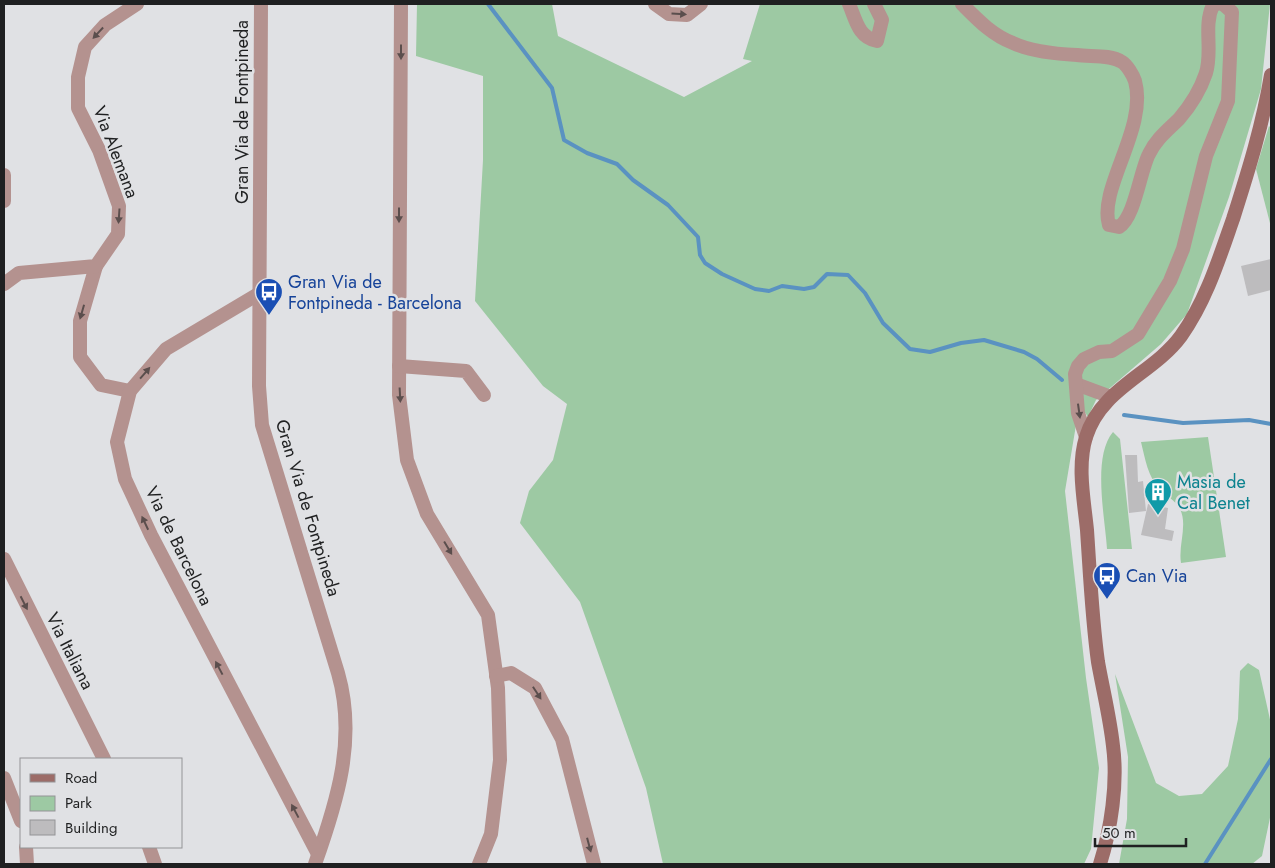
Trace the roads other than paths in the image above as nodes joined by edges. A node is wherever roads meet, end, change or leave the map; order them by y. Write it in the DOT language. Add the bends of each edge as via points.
graph roads {
  1 [pos="137,4"];
  2 [pos="261,4"];
  3 [pos="401,4"];
  4 [pos="655,4"];
  5 [pos="702,4"];
  6 [pos="849,4"];
  7 [pos="874,4"];
  8 [pos="962,4"];
  9 [pos="1218,4"];
  10 [pos="1223,4"];
  11 [pos="1271,75"];
  12 [pos="4,174"];
  13 [pos="4,201"];
  14 [pos="96,266"];
  15 [pos="4,284"];
  16 [pos="260,293"];
  17 [pos="399,366"];
  18 [pos="1076,384"];
  19 [pos="130,391"];
  20 [pos="484,395"];
  21 [pos="1111,397"];
  22 [pos="1086,437"];
  23 [pos="4,559"];
  24 [pos="496,676"];
  25 [pos="104,758"];
  26 [pos="4,778"];
  27 [pos="20,818"];
  28 [pos="26,848"];
  29 [pos="149,848"];
  30 [pos="316,859"];
  31 [pos="28,864"];
  32 [pos="155,864"];
  33 [pos="479,864"];
  34 [pos="594,864"];
  35 [pos="1100,864"];
  1 -- 14 [label="street, Via Alemana, one-way" via="105,26 85,47 78,77 78,108 99,150 120,206 118,234"];
  2 -- 16 [label="street, Gran Via de Fontpineda"];
  3 -- 17 [label="street, one-way"];
  4 -- 5 [label="street, one-way" via="670,14 687,15"];
  6 -- 7 [label="street" via="860,31 867,39 877,41 882,20"];
  8 -- 9 [label="street" via="984,26 1014,44 1042,51 1105,57 1122,62 1133,76 1137,109 1112,190 1107,218 1109,225 1119,227 1124,224 1131,207 1149,152 1193,101 1201,86 1208,62 1210,37 1207,21 1212,6"];
  10 -- 18 [label="street" via="1232,12 1228,101 1206,156 1183,249 1160,301 1138,334 1112,350 1084,359 1075,374"];
  11 -- 21 [label="main road" via="1259,131 1222,250 1192,318 1167,352"];
  12 -- 13 [label="street"];
  14 -- 15 [label="street" via="19,273"];
  14 -- 19 [label="street, Via Alemana, one-way" via="80,321 80,357 101,384"];
  19 -- 16 [label="street, Via de Barcelona, one-way" via="166,348"];
  16 -- 30 [label="street, Gran Via de Fontpineda" via="262,425 346,708 341,781"];
  17 -- 20 [label="street" via="466,371"];
  17 -- 24 [label="street, one-way" via="407,460 428,514 488,614"];
  18 -- 21 [label="street"];
  18 -- 22 [label="street, one-way" via="1078,413"];
  30 -- 19 [label="street, Via de Barcelona, one-way" via="125,479 117,442"];
  21 -- 22 [label="main road" via="1093,421"];
  22 -- 35 [label="main road" via="1082,458 1092,598 1098,661 1115,766"];
  23 -- 25 [label="street, Via Italiana, one-way"];
  24 -- 33 [label="street" via="500,760 490,834"];
  24 -- 34 [label="street, one-way" via="511,672 535,688 562,739"];
  26 -- 27 [label="street"];
  28 -- 31 [label="street"];
  29 -- 32 [label="street"];
}
